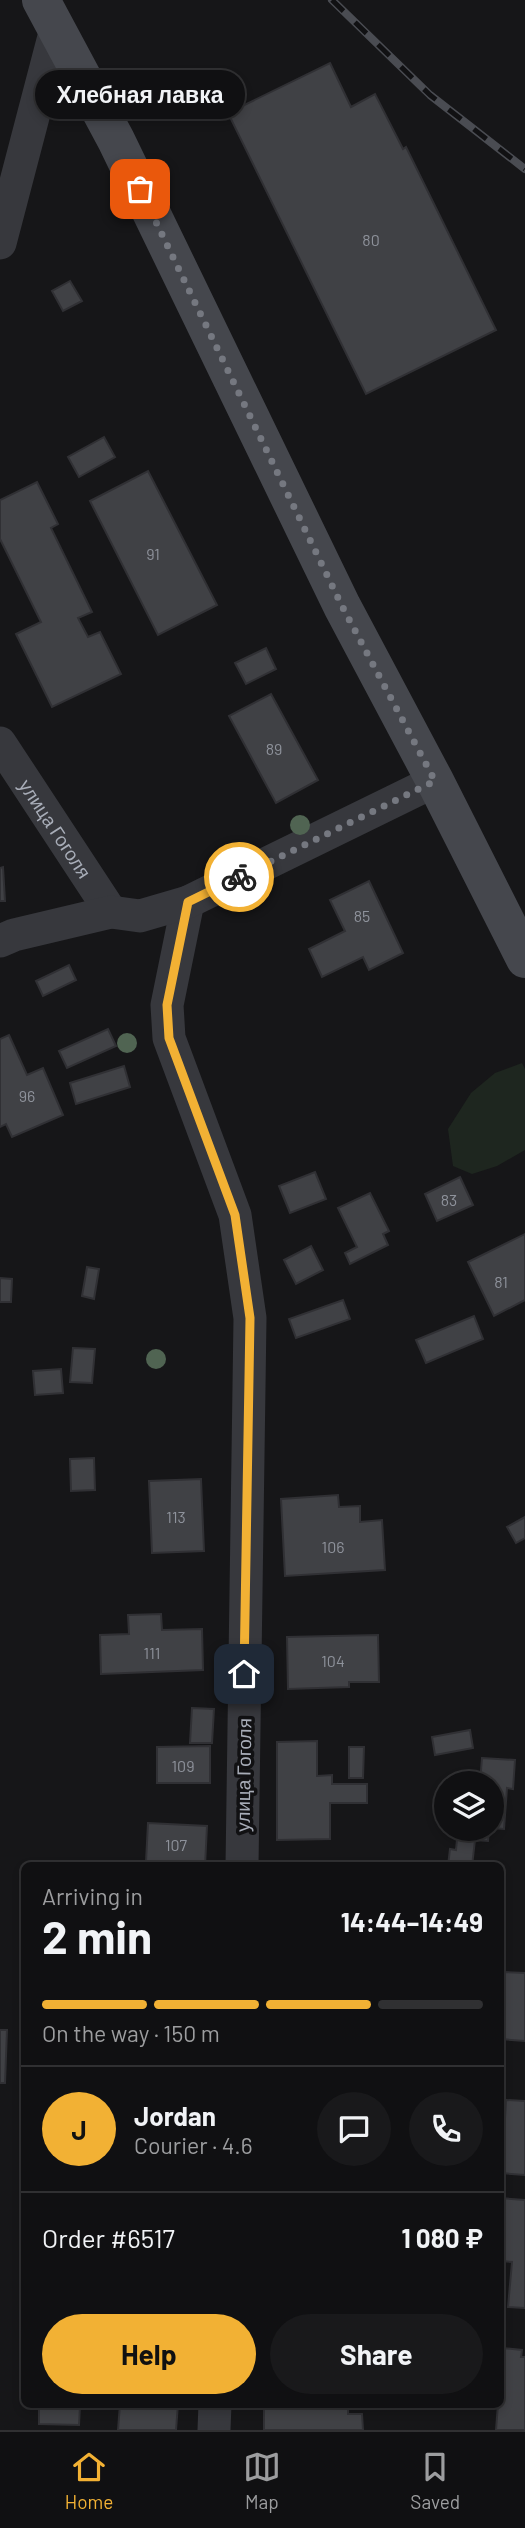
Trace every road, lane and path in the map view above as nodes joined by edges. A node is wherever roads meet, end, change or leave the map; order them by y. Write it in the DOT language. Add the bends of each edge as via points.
graph roads {
  1 [pos="48,14"];
  2 [pos="0,243"];
  3 [pos="0,743"];
  4 [pos="435,781"];
  5 [pos="188,902"];
  6 [pos="111,912"];
  7 [pos="0,941"];
  8 [pos="525,959"];
  9 [pos="242,1862"];
  10 [pos="215,2408"];
  11 [pos="214,2430"];
  1 -- 2 [label="street"];
  1 -- 4 [label="street" via="116,140 342,606"];
  3 -- 6 [label="street, улица Гоголя"];
  4 -- 5 [label="street"];
  4 -- 8 [label="street"];
  5 -- 6 [label="street" via="140,916"];
  5 -- 9 [label="street, улица Гоголя" via="167,1005 169,1038 235,1215 250,1318"];
  6 -- 7 [label="street"];
  10 -- 11 [label="street"];
}
